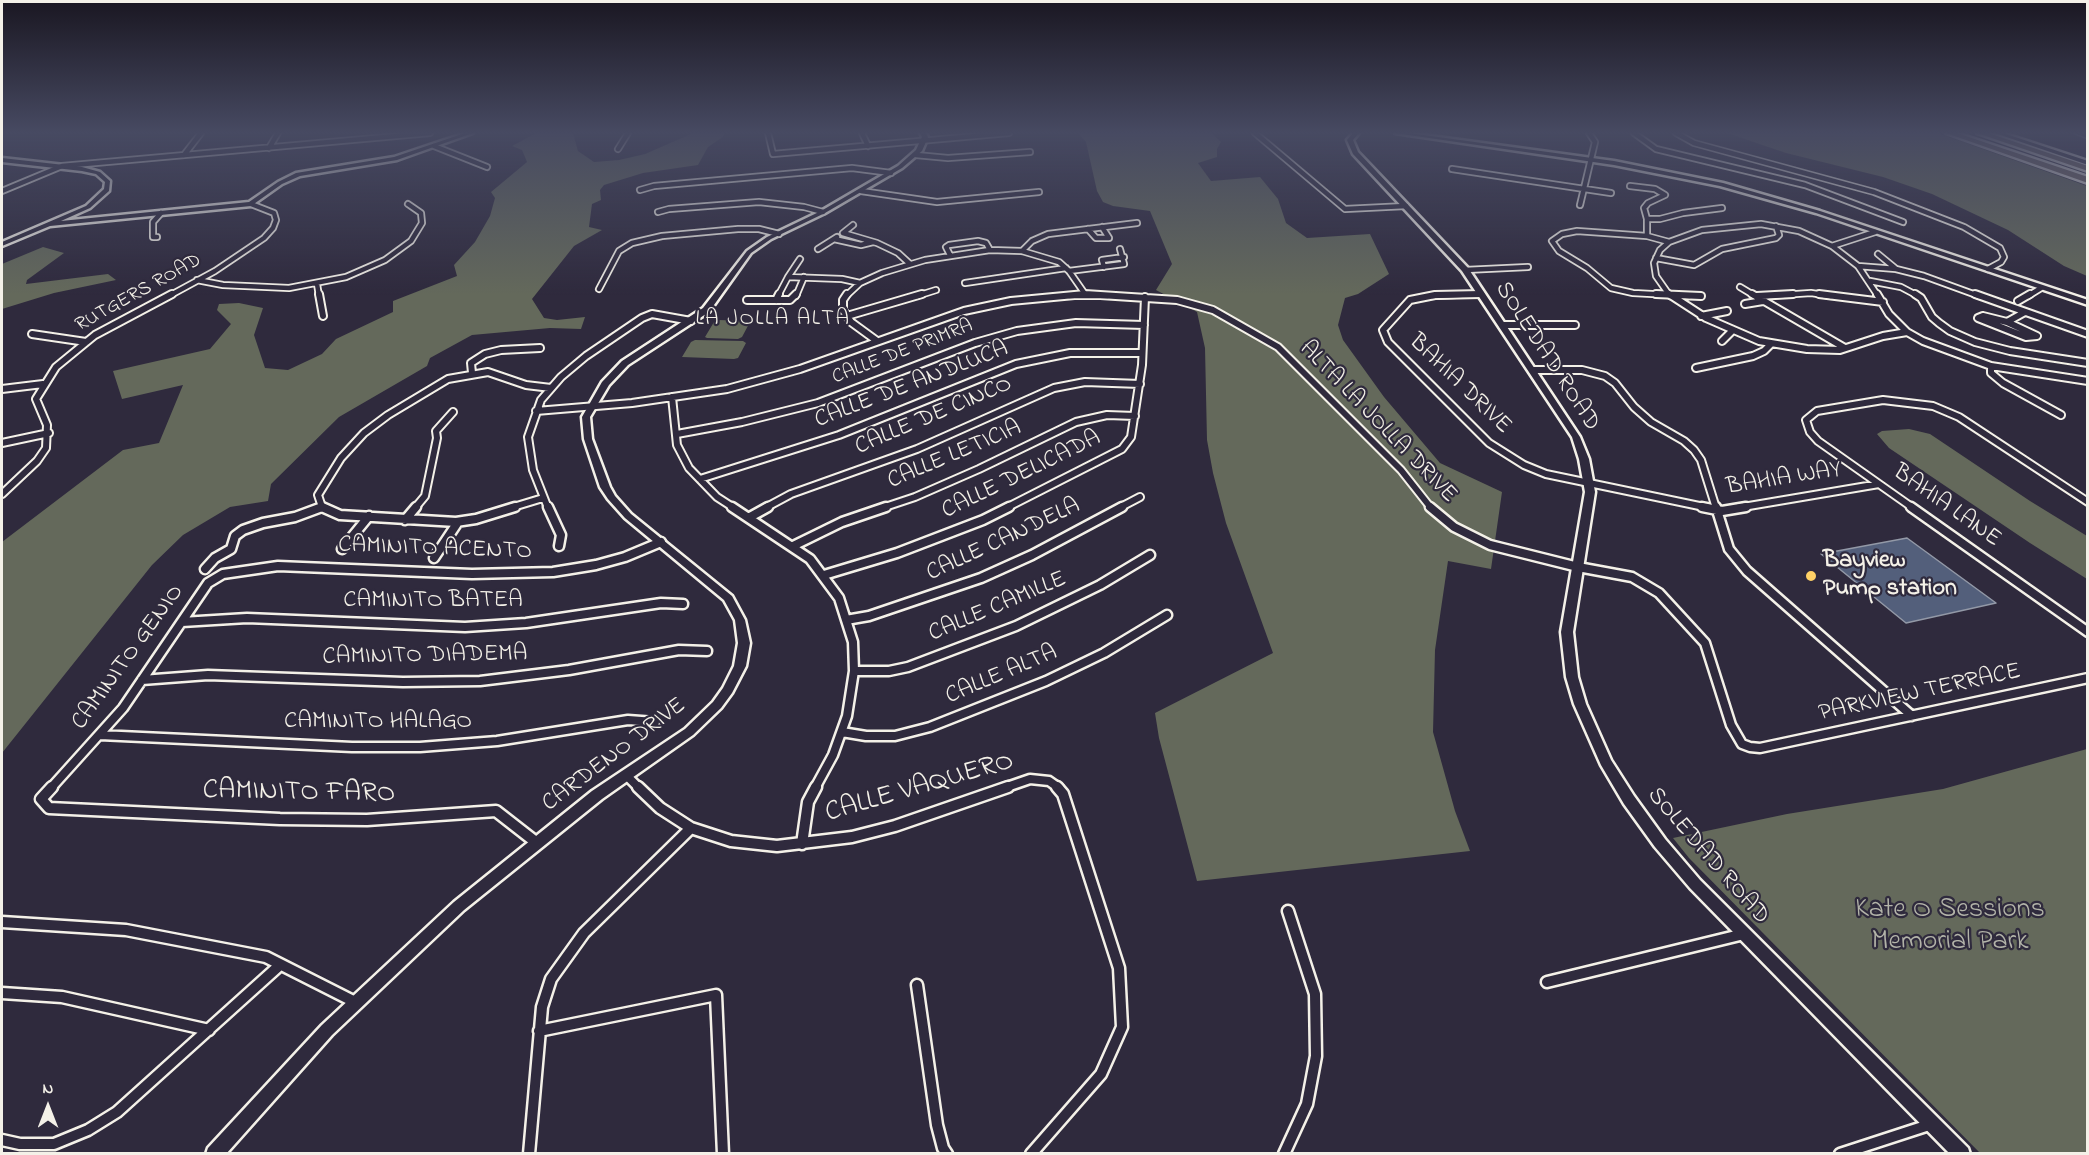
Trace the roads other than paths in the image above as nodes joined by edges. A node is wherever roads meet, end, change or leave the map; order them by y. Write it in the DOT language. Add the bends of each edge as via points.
graph roads {
  1 [pos="107,187"];
  2 [pos="275,187"];
  3 [pos="651,187"];
  4 [pos="868,187"];
  5 [pos="1319,187"];
  6 [pos="1388,187"];
  7 [pos="1570,187"];
  8 [pos="1638,187"];
  9 [pos="1731,187"];
  10 [pos="1809,187"];
  11 [pos="1855,187"];
  12 [pos="1584,189"];
  13 [pos="640,190"];
  14 [pos="861,191"];
  15 [pos="1039,192"];
  16 [pos="1611,193"];
  17 [pos="251,204"];
  18 [pos="408,204"];
  19 [pos="1406,206"];
  20 [pos="1580,206"];
  21 [pos="1722,208"];
  22 [pos="658,212"];
  23 [pos="823,212"];
  24 [pos="161,213"];
  25 [pos="1647,219"];
  26 [pos="1903,222"];
  27 [pos="1137,223"];
  28 [pos="51,224"];
  29 [pos="853,225"];
  30 [pos="1776,226"];
  31 [pos="1102,227"];
  32 [pos="1088,228"];
  33 [pos="1875,232"];
  34 [pos="843,233"];
  35 [pos="779,234"];
  36 [pos="1647,236"];
  37 [pos="157,237"];
  38 [pos="834,239"];
  39 [pos="873,242"];
  40 [pos="1669,242"];
  41 [pos="2,244"];
  42 [pos="1832,246"];
  43 [pos="818,249"];
  44 [pos="1120,249"];
  45 [pos="990,250"];
  46 [pos="1022,250"];
  47 [pos="1878,254"];
  48 [pos="950,255"];
  49 [pos="1656,258"];
  50 [pos="800,259"];
  51 [pos="910,264"];
  52 [pos="1858,266"];
  53 [pos="1528,267"];
  54 [pos="1896,269"];
  55 [pos="1989,269"];
  56 [pos="1067,270"];
  57 [pos="1465,270"];
  58 [pos="788,277"];
  59 [pos="804,277"];
  60 [pos="197,280"];
  61 [pos="1870,281"];
  62 [pos="965,283"];
  63 [pos="317,284"];
  64 [pos="860,284"];
  65 [pos="1740,287"];
  66 [pos="2041,288"];
  67 [pos="599,289"];
  68 [pos="936,290"];
  69 [pos="1085,294"];
  70 [pos="1481,294"];
  71 [pos="1701,296"];
  72 [pos="1756,296"];
  73 [pos="1145,297"];
  74 [pos="1671,297"];
  75 [pos="747,300"];
  76 [pos="776,300"];
  77 [pos="1763,301"];
  78 [pos="2018,301"];
  79 [pos="1883,302"];
  80 [pos="2088,303"];
  81 [pos="1745,304"];
  82 [pos="1727,311"];
  83 [pos="2025,312"];
  84 [pos="323,316"];
  85 [pos="847,316"];
  86 [pos="1701,316"];
  87 [pos="691,321"];
  88 [pos="2007,322"];
  89 [pos="1144,325"];
  90 [pos="1502,325"];
  91 [pos="1575,325"];
  92 [pos="1732,331"];
  93 [pos="1907,332"];
  94 [pos="32,334"];
  95 [pos="2088,334"];
  96 [pos="877,341"];
  97 [pos="1722,341"];
  98 [pos="86,342"];
  99 [pos="1771,344"];
  100 [pos="540,348"];
  101 [pos="1847,349"];
  102 [pos="1142,353"];
  103 [pos="2088,363"];
  104 [pos="1991,366"];
  105 [pos="1696,368"];
  106 [pos="1533,370"];
  107 [pos="472,373"];
  108 [pos="2088,381"];
  109 [pos="43,384"];
  110 [pos="1140,384"];
  111 [pos="551,388"];
  112 [pos="2,389"];
  113 [pos="672,397"];
  114 [pos="592,405"];
  115 [pos="536,411"];
  116 [pos="453,412"];
  117 [pos="2061,415"];
  118 [pos="1135,416"];
  119 [pos="49,433"];
  120 [pos="677,434"];
  121 [pos="2,443"];
  122 [pos="700,479"];
  123 [pos="1589,483"];
  124 [pos="1880,484"];
  125 [pos="2,494"];
  126 [pos="1140,497"];
  127 [pos="543,498"];
  128 [pos="2088,502"];
  129 [pos="322,507"];
  130 [pos="1715,509"];
  131 [pos="369,516"];
  132 [pos="750,517"];
  133 [pos="405,520"];
  134 [pos="458,522"];
  135 [pos="661,543"];
  136 [pos="559,546"];
  137 [pos="793,546"];
  138 [pos="342,549"];
  139 [pos="1150,555"];
  140 [pos="434,558"];
  141 [pos="1578,567"];
  142 [pos="205,569"];
  143 [pos="824,575"];
  144 [pos="208,584"];
  145 [pos="683,604"];
  146 [pos="1167,615"];
  147 [pos="846,620"];
  148 [pos="182,622"];
  149 [pos="2088,632"];
  150 [pos="706,651"];
  151 [pos="854,671"];
  152 [pos="2088,678"];
  153 [pos="142,680"];
  154 [pos="1912,716"];
  155 [pos="655,722"];
  156 [pos="842,732"];
  157 [pos="100,735"];
  158 [pos="1760,748"];
  159 [pos="627,776"];
  160 [pos="49,808"];
  161 [pos="691,828"];
  162 [pos="537,843"];
  163 [pos="802,844"];
  164 [pos="1288,911"];
  165 [pos="2,922"];
  166 [pos="1744,934"];
  167 [pos="280,965"];
  168 [pos="1548,982"];
  169 [pos="917,985"];
  170 [pos="2,993"];
  171 [pos="356,1002"];
  172 [pos="209,1029"];
  173 [pos="539,1031"];
  174 [pos="1932,1124"];
  175 [pos="2,1140"];
  176 [pos="214,1154"];
  177 [pos="529,1154"];
  178 [pos="723,1154"];
  179 [pos="948,1154"];
  180 [pos="1031,1154"];
  181 [pos="1284,1154"];
  182 [pos="1840,1154"];
  183 [pos="1962,1154"];
  1 -- 28 [label="street" via="88,207"];
  2 -- 17 [label="street"];
  3 -- 13 [label="street"];
  4 -- 14 [label="street, CARDENO DRIVE"];
  5 -- 19 [label="street" via="1345,209"];
  6 -- 19 [label="street, SOLEDAD ROAD"];
  7 -- 12 [label="street"];
  8 -- 25 [label="street" via="1664,193 1644,208"];
  9 -- 33 [label="street"];
  10 -- 26 [label="street"];
  11 -- 55 [label="street" via="1965,227 2000,248 2004,257"];
  12 -- 16 [label="street"];
  12 -- 20 [label="street"];
  14 -- 15 [label="street" via="937,202"];
  14 -- 23 [label="street, CARDENO DRIVE"];
  17 -- 24 [label="street"];
  17 -- 60 [label="street, RUTGERS ROAD" via="274,213 273,228 233,260"];
  18 -- 63 [label="street" via="421,213 422,223 411,241 369,268"];
  19 -- 57 [label="street, SOLEDAD ROAD"];
  21 -- 25 [label="street"];
  22 -- 23 [label="street" via="759,202"];
  23 -- 35 [label="street, CARDENO DRIVE"];
  24 -- 28 [label="street"];
  24 -- 37 [label="street" via="153,222 153,237"];
  25 -- 36 [label="street"];
  27 -- 31 [label="street"];
  28 -- 41 [label="street"];
  29 -- 34 [label="street"];
  30 -- 40 [label="street" via="1718,227"];
  30 -- 42 [label="street"];
  30 -- 49 [label="street" via="1776,238 1722,249 1694,265"];
  31 -- 32 [label="street"];
  31 -- 32 [label="street" via="1109,238 1096,238"];
  32 -- 46 [label="street" via="1048,234"];
  33 -- 42 [label="street"];
  33 -- 55 [label="street"];
  34 -- 38 [label="street"];
  34 -- 39 [label="street"];
  35 -- 67 [label="street" via="738,229 662,236 632,243 619,251"];
  35 -- 87 [label="street, CARDENO DRIVE" via="749,252 706,310"];
  36 -- 40 [label="street"];
  36 -- 74 [label="street" via="1577,231 1562,234 1552,242 1558,251 1611,288"];
  38 -- 39 [label="street" via="861,245"];
  38 -- 43 [label="street"];
  39 -- 51 [label="street" via="898,253"];
  40 -- 49 [label="street"];
  42 -- 52 [label="street"];
  44 -- 56 [label="street" via="1124,264"];
  45 -- 46 [label="street"];
  45 -- 48 [label="street"];
  45 -- 48 [label="street" via="986,243 978,241 949,245 946,247"];
  46 -- 56 [label="street" via="1054,260"];
  47 -- 54 [label="street"];
  48 -- 51 [label="street"];
  49 -- 74 [label="street" via="1656,276"];
  50 -- 58 [label="street"];
  51 -- 64 [label="street"];
  52 -- 54 [label="street"];
  52 -- 61 [label="street"];
  53 -- 57 [label="street"];
  54 -- 83 [label="street"];
  55 -- 66 [label="street"];
  56 -- 62 [label="street"];
  56 -- 69 [label="street"];
  57 -- 70 [label="street, SOLEDAD ROAD"];
  58 -- 59 [label="street"];
  58 -- 76 [label="street"];
  59 -- 64 [label="street"];
  59 -- 76 [label="street" via="795,297"];
  60 -- 63 [label="street" via="257,288"];
  60 -- 98 [label="street, RUTGERS ROAD"];
  61 -- 79 [label="street"];
  61 -- 103 [label="street" via="1901,287 1921,297 1932,317 1970,340 2010,351"];
  63 -- 84 [label="street"];
  64 -- 85 [label="street" via="843,300"];
  65 -- 72 [label="street"];
  66 -- 78 [label="street"];
  66 -- 80 [label="street"];
  68 -- 85 [label="street"];
  69 -- 73 [label="street, ALTA LA JOLLA DRIVE"];
  69 -- 96 [label="street, ALTA LA JOLLA DRIVE" via="988,305"];
  70 -- 90 [label="street, SOLEDAD ROAD"];
  70 -- 123 [label="street, BAHIA DRIVE" via="1435,295 1405,303 1383,330 1388,342 1489,443 1546,474"];
  71 -- 74 [label="street"];
  72 -- 77 [label="street"];
  72 -- 79 [label="street" via="1800,292"];
  73 -- 89 [label="street, CALLE DELICADA"];
  73 -- 141 [label="street, ALTA LA JOLLA DRIVE" via="1177,300 1213,310 1278,347 1401,470 1434,513 1454,527 1490,545"];
  74 -- 86 [label="street"];
  75 -- 76 [label="street"];
  77 -- 81 [label="street"];
  77 -- 101 [label="street"];
  79 -- 93 [label="street"];
  82 -- 86 [label="street"];
  83 -- 88 [label="street"];
  83 -- 95 [label="street"];
  85 -- 96 [label="street"];
  86 -- 92 [label="street"];
  87 -- 111 [label="street" via="652,314 642,318 586,356"];
  87 -- 114 [label="street, CARDENO DRIVE" via="625,363"];
  88 -- 88 [label="street" via="1978,318 2026,337 2037,336"];
  89 -- 102 [label="street, CALLE DELICADA"];
  89 -- 120 [label="street, CALLE DE PRIMRA" via="1076,323 1017,331 975,343 818,403"];
  90 -- 91 [label="street"];
  90 -- 106 [label="street, SOLEDAD ROAD"];
  92 -- 97 [label="street"];
  92 -- 99 [label="street"];
  93 -- 101 [label="street"];
  93 -- 104 [label="street"];
  94 -- 98 [label="street"];
  96 -- 113 [label="street, ALTA LA JOLLA DRIVE" via="765,380"];
  98 -- 109 [label="street, RUTGERS ROAD" via="56,367"];
  99 -- 101 [label="street" via="1807,350"];
  99 -- 105 [label="street" via="1753,356"];
  100 -- 107 [label="street" via="485,354 471,363"];
  102 -- 110 [label="street, CALLE DELICADA"];
  102 -- 122 [label="street, CALLE DE ANDLUCA" via="1070,353 1016,364 839,435"];
  104 -- 108 [label="street"];
  104 -- 117 [label="street" via="1991,373 2003,383"];
  106 -- 123 [label="street, SOLEDAD ROAD" via="1576,437"];
  106 -- 130 [label="street" via="1582,370 1615,383 1634,407 1694,450 1701,460"];
  107 -- 111 [label="street" via="488,372 526,385"];
  107 -- 129 [label="street" via="448,379 388,414 364,433 341,458 318,495"];
  109 -- 112 [label="street"];
  109 -- 119 [label="street" via="36,399"];
  110 -- 118 [label="street, CALLE DELICADA"];
  110 -- 132 [label="street, CALLE DE CINCO" via="1085,382 1054,388 917,449 791,494"];
  111 -- 115 [label="street"];
  113 -- 114 [label="street, ALTA LA JOLLA DRIVE"];
  113 -- 120 [label="street"];
  114 -- 115 [label="street, ALTA LA JOLLA DRIVE"];
  114 -- 135 [label="street, CARDENO DRIVE" via="585,425 605,486 628,516"];
  115 -- 127 [label="street" via="528,437 532,470"];
  116 -- 133 [label="street" via="436,431 424,496"];
  118 -- 137 [label="street, CALLE LETICIA" via="1107,415 1076,422 979,469 915,497 842,522"];
  118 -- 143 [label="street, CALLE DELICADA" via="1129,441 1113,455 983,520 897,553"];
  119 -- 121 [label="street"];
  119 -- 125 [label="street" via="46,448 37,461"];
  120 -- 122 [label="street" via="677,444 689,468"];
  122 -- 132 [label="street" via="717,497"];
  123 -- 130 [label="street, BAHIA WAY"];
  123 -- 141 [label="street, SOLEDAD ROAD"];
  124 -- 128 [label="street, BAHIA LANE" via="1818,441 1806,420 1810,414 1883,400 1933,406 1959,417"];
  124 -- 130 [label="street, BAHIA WAY" via="1732,511"];
  124 -- 149 [label="street, BAHIA LANE"];
  126 -- 147 [label="street, CALLE CANDELA" via="981,578 869,616"];
  127 -- 134 [label="street"];
  127 -- 136 [label="street" via="561,535"];
  129 -- 131 [label="street" via="340,515"];
  129 -- 142 [label="street" via="243,530 235,536 231,549"];
  130 -- 154 [label="street" via="1729,549 1747,571"];
  131 -- 133 [label="street"];
  131 -- 138 [label="street"];
  132 -- 137 [label="street"];
  133 -- 134 [label="street"];
  134 -- 140 [label="street"];
  135 -- 144 [label="street, CAMINITO ACENTO" via="596,565 553,572 472,574 278,566 233,571"];
  135 -- 159 [label="street, CARDENO DRIVE" via="729,600 740,620 744,644 740,666 717,705 689,732"];
  137 -- 143 [label="street"];
  139 -- 151 [label="street, CALLE CAMILLE" via="1100,585 1016,626 908,667"];
  141 -- 158 [label="street, ALTA LA JOLLA DRIVE" via="1632,577 1659,592 1705,643 1731,726 1742,744"];
  141 -- 166 [label="street, SOLEDAD ROAD" via="1567,632 1572,677 1605,762 1660,843"];
  143 -- 147 [label="street" via="839,598"];
  144 -- 148 [label="street, CAMINITO GENIO"];
  145 -- 148 [label="street, CAMINITO BATEA" via="661,603 526,623 465,627 247,618"];
  146 -- 156 [label="street, CALLE ALTA" via="1104,653 1046,681 930,728 895,736"];
  147 -- 151 [label="street" via="853,642"];
  148 -- 153 [label="street, CAMINITO GENIO"];
  150 -- 153 [label="street, CAMINITO DIADEMA" via="679,650 480,681 208,675"];
  151 -- 156 [label="street"];
  152 -- 154 [label="street, PARKVIEW TERRACE"];
  153 -- 157 [label="street, CAMINITO GENIO"];
  154 -- 158 [label="street, PARKVIEW TERRACE"];
  155 -- 157 [label="street, CAMINITO HALAGO" via="628,720 497,741 420,747"];
  156 -- 163 [label="street" via="808,802"];
  157 -- 160 [label="street, CAMINITO GENIO" via="41,799"];
  159 -- 161 [label="street, CALLE VAQUERO" via="660,808"];
  159 -- 162 [label="street, CARDENO DRIVE"];
  160 -- 162 [label="street, CAMINITO FARO" via="367,820 496,811"];
  161 -- 163 [label="street, CALLE VAQUERO" via="731,841 777,846"];
  161 -- 173 [label="street" via="569,950 551,979"];
  162 -- 171 [label="street, CARDENO DRIVE" via="459,906"];
  163 -- 180 [label="street, CALLE VAQUERO" via="895,826 1030,779 1049,781 1058,787 1119,968 1122,1027 1101,1074"];
  164 -- 181 [label="street" via="1315,994 1316,1056 1307,1104"];
  165 -- 167 [label="street" via="126,930 266,957"];
  166 -- 168 [label="street"];
  166 -- 174 [label="street, SOLEDAD ROAD"];
  167 -- 171 [label="street"];
  167 -- 172 [label="street"];
  169 -- 179 [label="street" via="937,1125"];
  170 -- 172 [label="street" via="62,997"];
  171 -- 176 [label="street, CARDENO DRIVE"];
  172 -- 175 [label="street" via="117,1112 88,1130 54,1144"];
  173 -- 177 [label="street"];
  173 -- 178 [label="street" via="716,995"];
  174 -- 182 [label="street"];
  174 -- 183 [label="street, SOLEDAD ROAD"];
}
